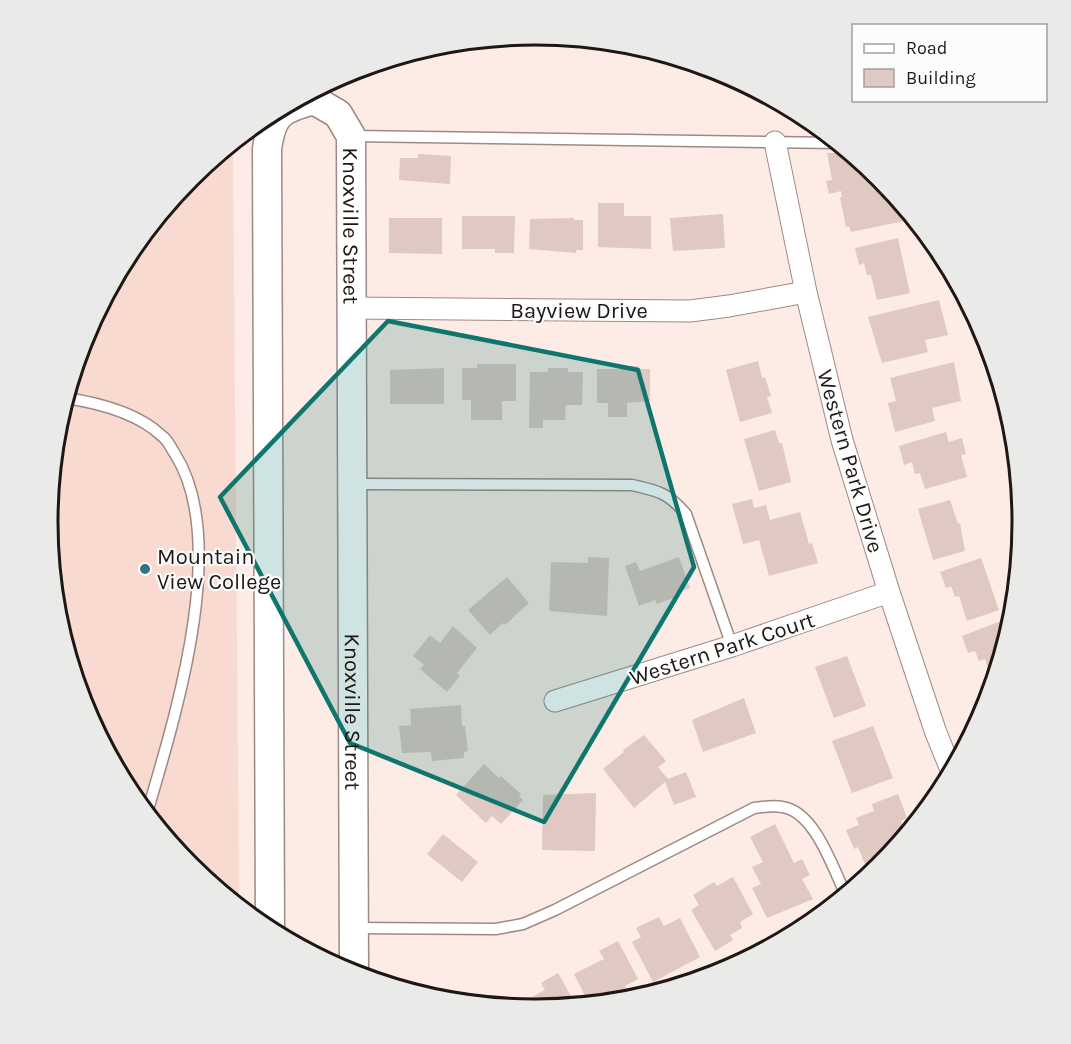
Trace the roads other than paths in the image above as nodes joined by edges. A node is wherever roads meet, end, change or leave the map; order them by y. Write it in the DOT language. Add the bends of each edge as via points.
graph roads {
  1 [pos="314,100"];
  2 [pos="265,129"];
  3 [pos="351,136"];
  4 [pos="775,142"];
  5 [pos="824,143"];
  6 [pos="806,292"];
  7 [pos="352,308"];
  8 [pos="75,400"];
  9 [pos="353,484"];
  10 [pos="889,592"];
  11 [pos="732,646"];
  12 [pos="555,701"];
  13 [pos="948,763"];
  14 [pos="150,802"];
  15 [pos="842,887"];
  16 [pos="270,919"];
  17 [pos="354,928"];
  18 [pos="354,963"];
  1 -- 3 [label="street, Knoxville Street" via="338,114"];
  2 -- 16 [label="street, Knoxville Street"];
  3 -- 4 [label="lane"];
  3 -- 7 [label="street, Knoxville Street"];
  4 -- 5 [label="lane"];
  4 -- 6 [label="street, Western Park Drive"];
  6 -- 7 [label="street, Bayview Drive" via="690,311"];
  6 -- 10 [label="street, Western Park Drive" via="842,440"];
  7 -- 9 [label="street, Knoxville Street"];
  8 -- 14 [label="lane" via="141,419 164,437 184,468 196,509 198,571 184,679"];
  9 -- 11 [label="lane" via="632,485 652,489 672,498 686,514"];
  9 -- 17 [label="street, Knoxville Street"];
  10 -- 11 [label="street, Western Park Court"];
  10 -- 13 [label="street, Western Park Drive"];
  11 -- 12 [label="street, Western Park Court"];
  15 -- 17 [label="lane" via="816,832 803,817 784,807 754,808 523,924 496,929"];
  17 -- 18 [label="street, Knoxville Street"];
}
